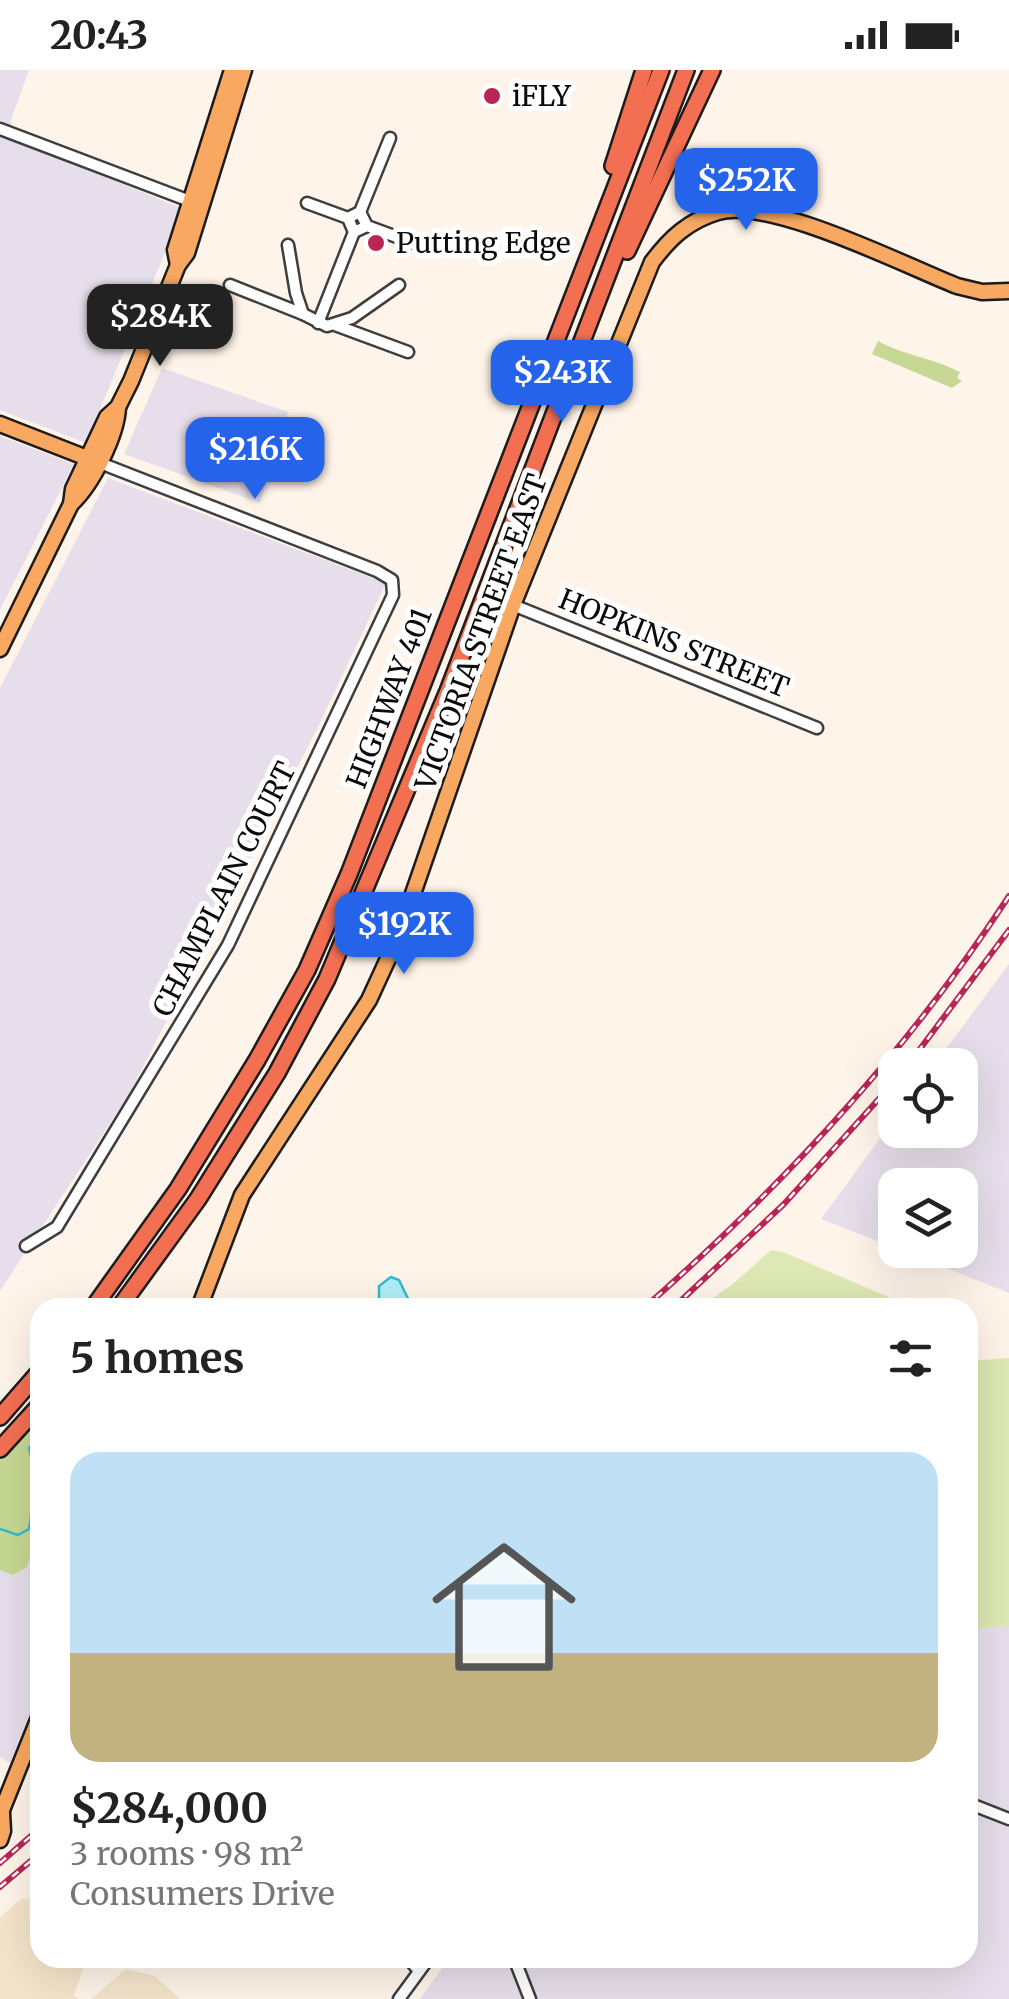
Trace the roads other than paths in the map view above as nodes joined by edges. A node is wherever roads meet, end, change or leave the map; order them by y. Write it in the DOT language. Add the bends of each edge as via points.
graph roads {
  1 [pos="232,70"];
  2 [pos="244,70"];
  3 [pos="644,70"];
  4 [pos="661,70"];
  5 [pos="686,70"];
  6 [pos="712,70"];
  7 [pos="0,129"];
  8 [pos="390,138"];
  9 [pos="196,203"];
  10 [pos="307,203"];
  11 [pos="360,212"];
  12 [pos="348,218"];
  13 [pos="367,226"];
  14 [pos="354,232"];
  15 [pos="413,243"];
  16 [pos="288,245"];
  17 [pos="230,285"];
  18 [pos="399,285"];
  19 [pos="1009,290"];
  20 [pos="570,303"];
  21 [pos="303,314"];
  22 [pos="318,323"];
  23 [pos="335,325"];
  24 [pos="408,352"];
  25 [pos="578,354"];
  26 [pos="0,424"];
  27 [pos="93,460"];
  28 [pos="513,605"];
  29 [pos="0,650"];
  30 [pos="817,728"];
  31 [pos="26,1246"];
  32 [pos="99,1298"];
  33 [pos="126,1298"];
  34 [pos="203,1298"];
  35 [pos="30,1382"];
  36 [pos="30,1415"];
  37 [pos="0,1416"];
  38 [pos="0,1448"];
  39 [pos="30,1740"];
  40 [pos="978,1806"];
  41 [pos="1,1814"];
  42 [pos="1009,1820"];
  43 [pos="0,1840"];
  44 [pos="417,1968"];
  45 [pos="422,1968"];
  46 [pos="518,1968"];
  47 [pos="420,1971"];
  48 [pos="399,1999"];
  49 [pos="530,1999"];
  1 -- 9 [label="main road"];
  2 -- 9 [label="main road"];
  3 -- 20 [label="highway"];
  4 -- 20 [label="highway, HIGHWAY 401"];
  5 -- 25 [label="highway, HIGHWAY 401"];
  6 -- 25 [label="highway"];
  7 -- 9 [label="street"];
  8 -- 11 [label="street"];
  9 -- 27 [label="main road" via="187,253 118,406 107,417"];
  10 -- 12 [label="street"];
  11 -- 12 [label="street"];
  11 -- 13 [label="street"];
  12 -- 14 [label="street"];
  13 -- 14 [label="street"];
  13 -- 15 [label="street"];
  14 -- 22 [label="street"];
  16 -- 21 [label="street"];
  17 -- 21 [label="street"];
  18 -- 23 [label="street"];
  19 -- 28 [label="main road, VICTORIA STREET EAST" via="957,286 768,213 720,212 682,228 652,262"];
  20 -- 32 [label="highway, HIGHWAY 401" via="307,970 178,1189"];
  21 -- 22 [label="street"];
  22 -- 23 [label="street"];
  23 -- 24 [label="street"];
  25 -- 33 [label="highway, HIGHWAY 401" via="327,979 208,1183"];
  26 -- 27 [label="main road"];
  27 -- 29 [label="main road" via="73,488"];
  27 -- 31 [label="street, CHAMPLAIN COURT" via="377,570 392,580 393,595 228,945 57,1227"];
  28 -- 30 [label="street, HOPKINS STREET"];
  28 -- 34 [label="main road, VICTORIA STREET EAST" via="370,1000 242,1195"];
  35 -- 37 [label="highway"];
  36 -- 38 [label="highway"];
  39 -- 41 [label="main road"];
  40 -- 42 [label="street"];
  41 -- 43 [label="main road"];
  44 -- 47 [label="street"];
  45 -- 47 [label="street"];
  46 -- 49 [label="street"];
  47 -- 48 [label="street"];
}
